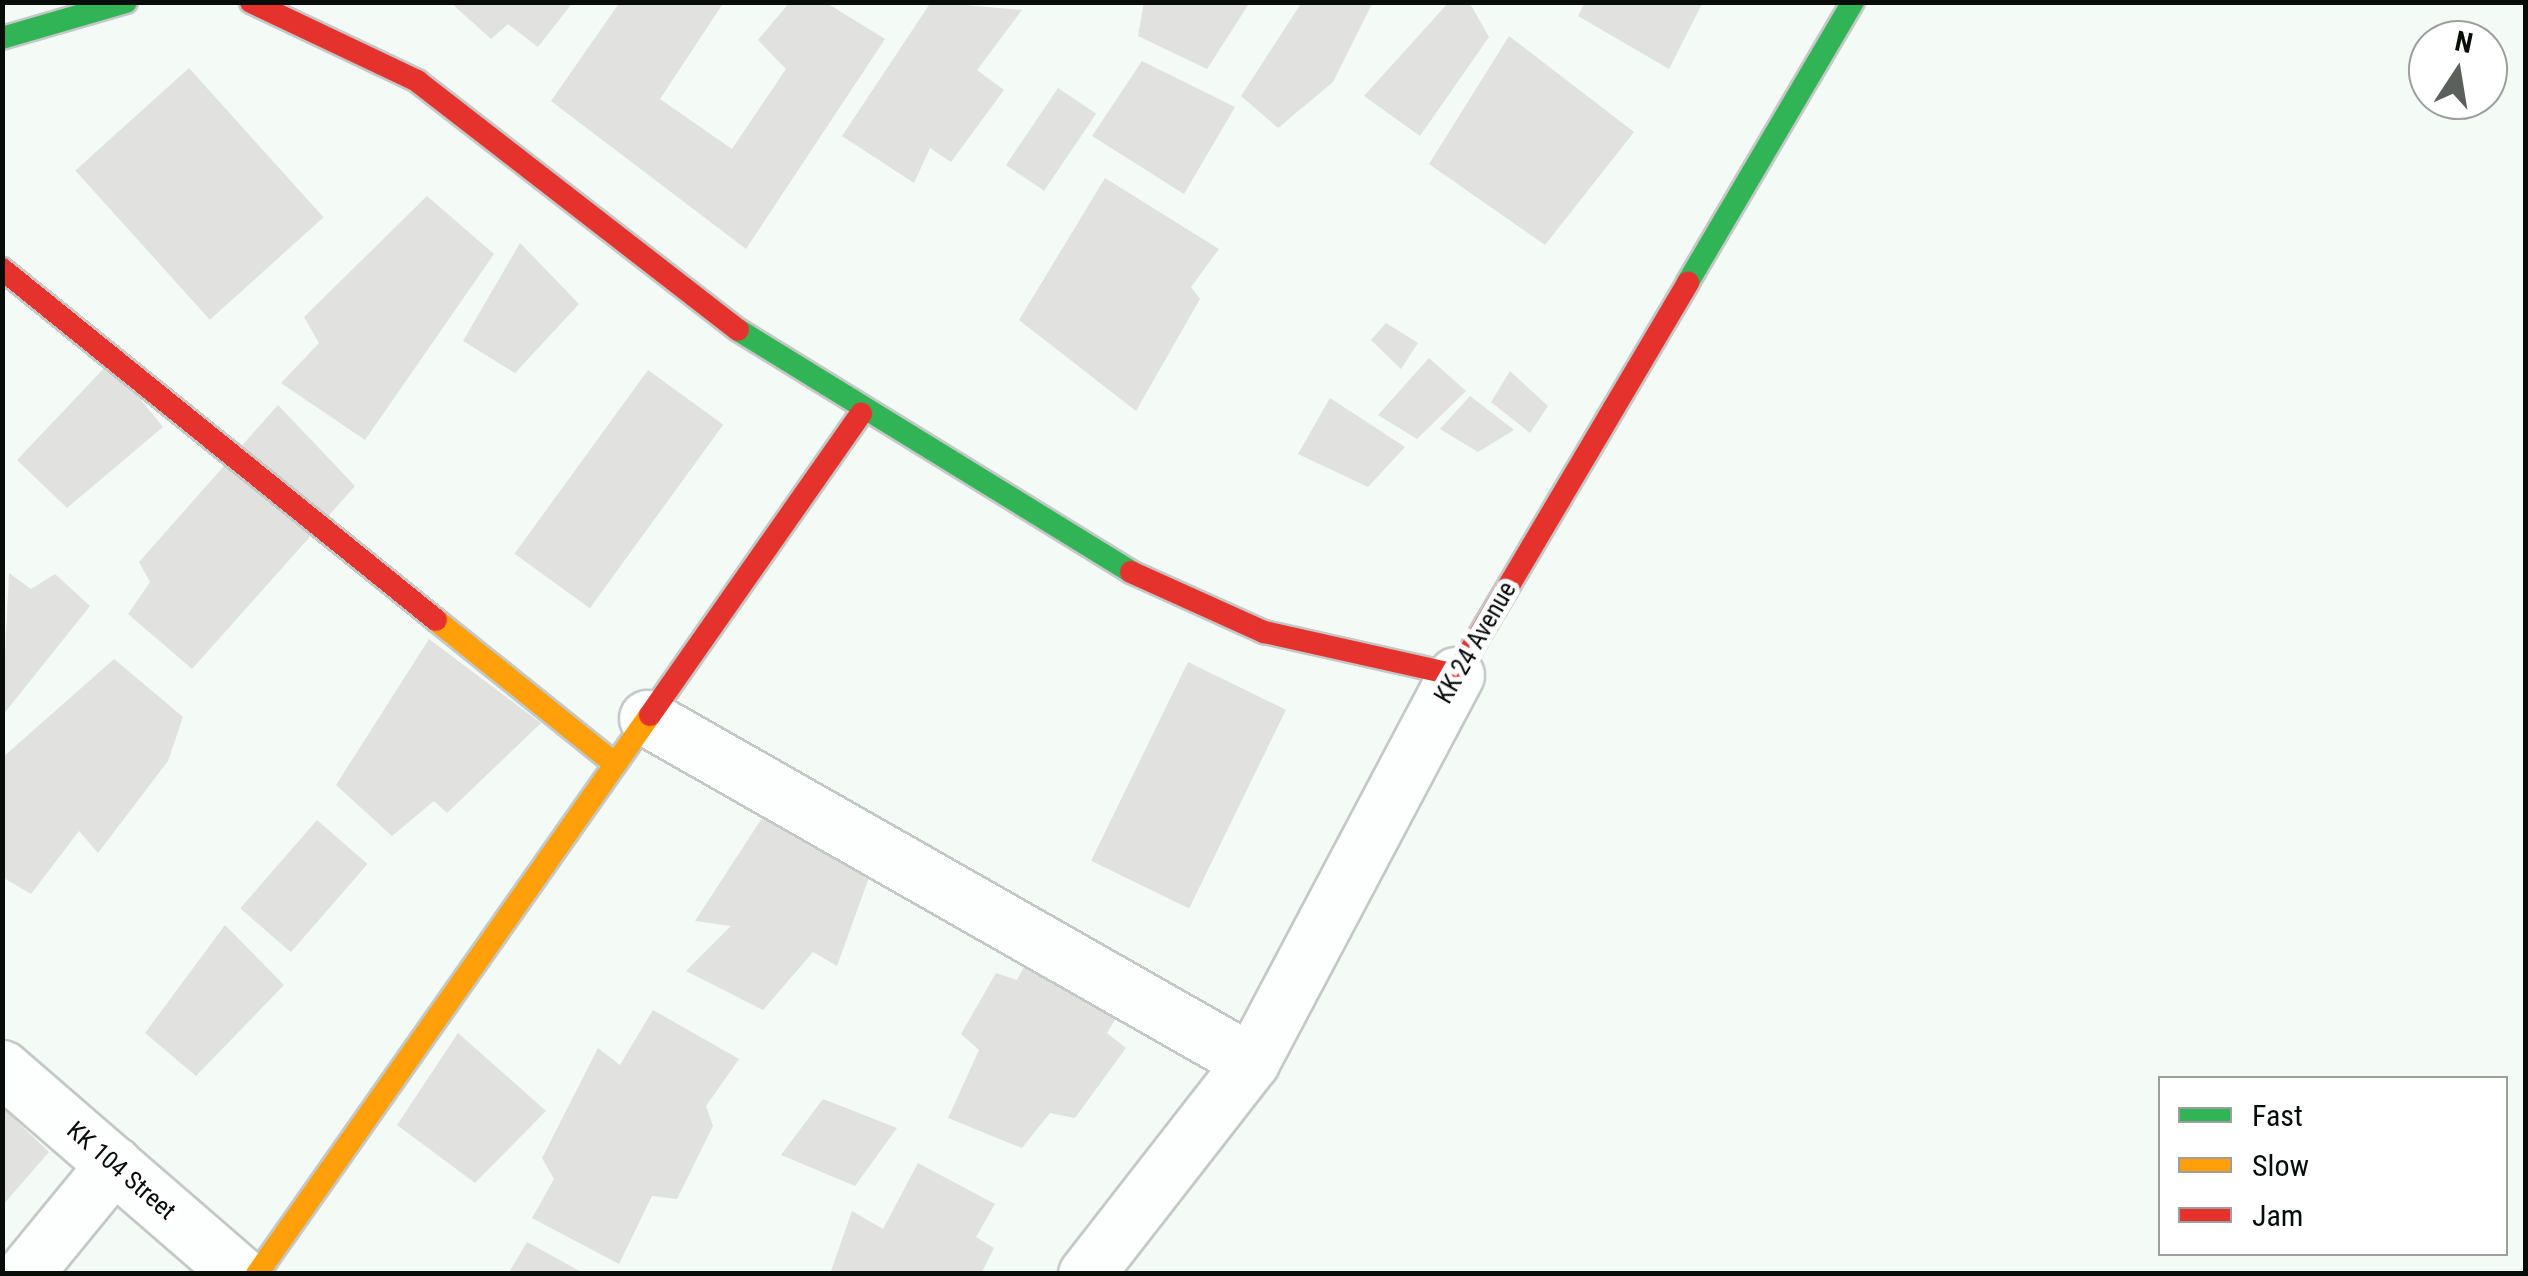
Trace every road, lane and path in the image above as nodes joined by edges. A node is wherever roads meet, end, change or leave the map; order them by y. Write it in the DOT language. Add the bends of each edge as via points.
graph roads {
  1 [pos="126,2"];
  2 [pos="251,2"];
  3 [pos="1853,2"];
  4 [pos="2,38"];
  5 [pos="2,269"];
  6 [pos="862,414"];
  7 [pos="1456,675"];
  8 [pos="647,718"];
  9 [pos="615,764"];
  10 [pos="1251,1062"];
  11 [pos="2,1068"];
  12 [pos="114,1164"];
  13 [pos="24,1274"];
  14 [pos="240,1274"];
  15 [pos="257,1274"];
  16 [pos="1086,1274"];
  1 -- 4 [label="street"];
  2 -- 6 [label="street" via="417,81 739,331"];
  3 -- 7 [label="street, KK 24 Avenue"];
  5 -- 9 [label="street"];
  6 -- 7 [label="street" via="1169,595 1264,632"];
  6 -- 8 [label="street"];
  7 -- 10 [label="street, KK 24 Avenue"];
  8 -- 9 [label="street"];
  8 -- 10 [label="street"];
  9 -- 15 [label="street"];
  10 -- 16 [label="street, KK 24 Avenue"];
  11 -- 12 [label="street, KK 104 Street"];
  12 -- 13 [label="street"];
  12 -- 14 [label="street, KK 104 Street"];
}
